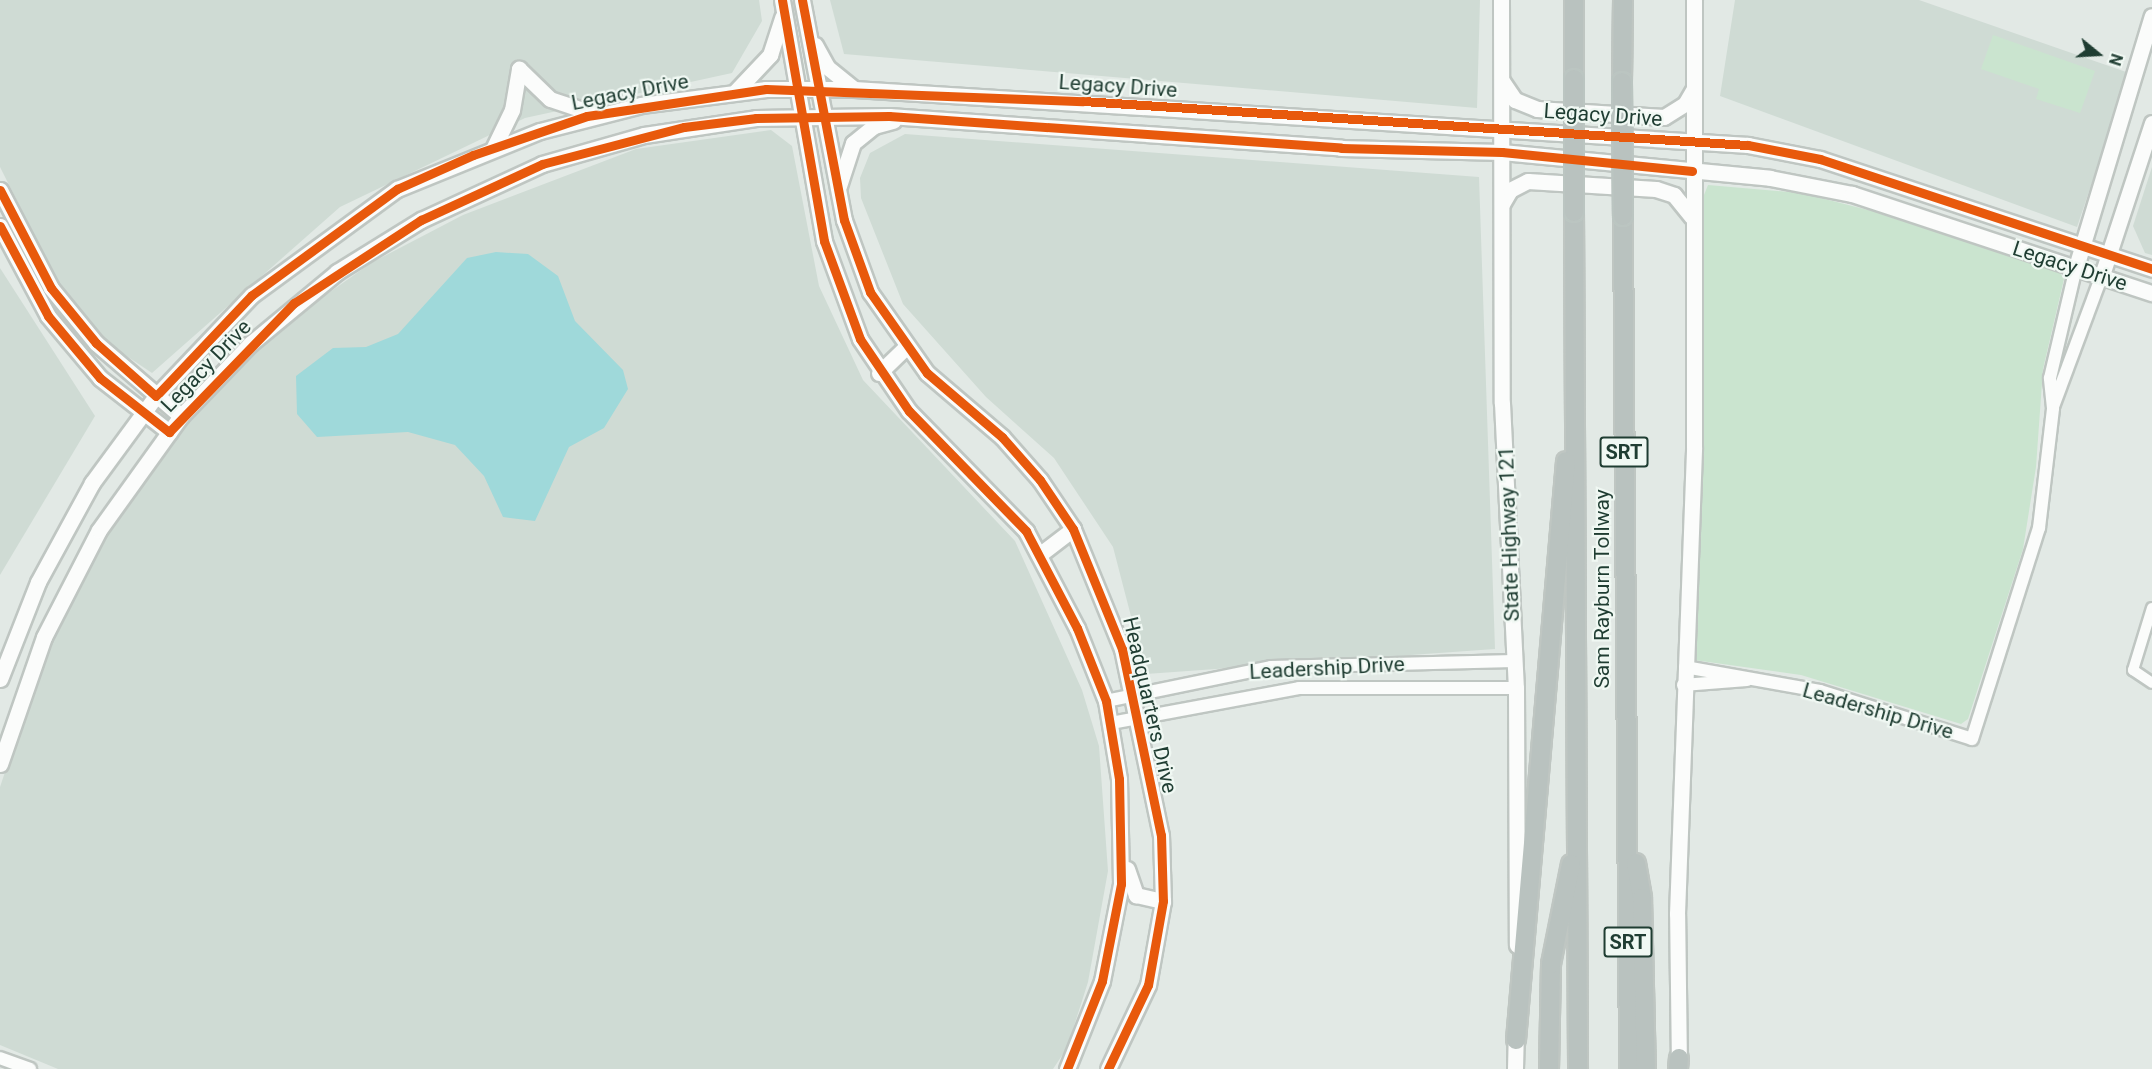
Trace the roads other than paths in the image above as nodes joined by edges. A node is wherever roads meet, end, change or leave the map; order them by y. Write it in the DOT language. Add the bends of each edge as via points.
graph roads {
  1 [pos="802,0"];
  2 [pos="1501,0"];
  3 [pos="1623,0"];
  4 [pos="1628,0"];
  5 [pos="1694,0"];
  6 [pos="1573,3"];
  7 [pos="783,4"];
  8 [pos="2152,16"];
  9 [pos="807,27"];
  10 [pos="1623,33"];
  11 [pos="1502,81"];
  12 [pos="799,89"];
  13 [pos="818,89"];
  14 [pos="854,89"];
  15 [pos="1693,90"];
  16 [pos="736,91"];
  17 [pos="594,114"];
  18 [pos="804,117"];
  19 [pos="822,117"];
  20 [pos="904,118"];
  21 [pos="2152,123"];
  22 [pos="1502,126"];
  23 [pos="1693,140"];
  24 [pos="494,147"];
  25 [pos="1502,152"];
  26 [pos="1692,171"];
  27 [pos="0,190"];
  28 [pos="837,192"];
  29 [pos="1501,204"];
  30 [pos="1692,217"];
  31 [pos="0,226"];
  32 [pos="2083,245"];
  33 [pos="2109,254"];
  34 [pos="2076,267"];
  35 [pos="2152,269"];
  36 [pos="2102,276"];
  37 [pos="2152,293"];
  38 [pos="907,346"];
  39 [pos="879,373"];
  40 [pos="1575,388"];
  41 [pos="156,396"];
  42 [pos="2053,408"];
  43 [pos="144,412"];
  44 [pos="181,416"];
  45 [pos="169,432"];
  46 [pos="1073,529"];
  47 [pos="1039,555"];
  48 [pos="2152,608"];
  49 [pos="1514,661"];
  50 [pos="1685,667"];
  51 [pos="0,679"];
  52 [pos="1747,680"];
  53 [pos="2152,683"];
  54 [pos="1683,685"];
  55 [pos="1516,688"];
  56 [pos="1134,695"];
  57 [pos="1106,701"];
  58 [pos="1139,716"];
  59 [pos="1111,723"];
  60 [pos="0,764"];
  61 [pos="1626,814"];
  62 [pos="1121,821"];
  63 [pos="1577,842"];
  64 [pos="1163,901"];
  65 [pos="1516,1040"];
  66 [pos="0,1058"];
  67 [pos="1678,1065"];
  68 [pos="30,1069"];
  69 [pos="1067,1069"];
  70 [pos="1108,1069"];
  71 [pos="1515,1069"];
  72 [pos="1549,1069"];
  73 [pos="1578,1069"];
  74 [pos="1629,1069"];
  75 [pos="1646,1069"];
  1 -- 9 [label="main road, Headquarters Drive"];
  2 -- 11 [label="main road, State Highway 121"];
  3 -- 10 [label="highway, Sam Rayburn Tollway / SRT"];
  4 -- 10 [label="highway"];
  5 -- 15 [label="main road"];
  6 -- 40 [label="highway, Sam Rayburn Tollway / SRT, bridge"];
  7 -- 12 [label="main road, Headquarters Drive"];
  7 -- 16 [label="main road" via="770,55"];
  8 -- 32 [label="main road"];
  9 -- 13 [label="main road, Headquarters Drive"];
  9 -- 14 [label="main road" via="827,67"];
  10 -- 61 [label="highway, Sam Rayburn Tollway / SRT, bridge"];
  11 -- 15 [label="main road" via="1515,100 1538,109 1664,117 1686,104"];
  11 -- 22 [label="main road, State Highway 121"];
  12 -- 13 [label="main road, Legacy Drive"];
  12 -- 16 [label="main road, Legacy Drive"];
  12 -- 18 [label="main road, Headquarters Drive"];
  13 -- 14 [label="main road, Legacy Drive"];
  13 -- 19 [label="main road, Headquarters Drive"];
  14 -- 22 [label="main road, Legacy Drive"];
  15 -- 23 [label="main road"];
  16 -- 17 [label="main road, Legacy Drive"];
  17 -- 24 [label="main road, Legacy Drive"];
  17 -- 24 [label="main road" via="550,99 519,69 512,110"];
  18 -- 19 [label="main road, Legacy Drive"];
  18 -- 39 [label="main road, Headquarters Drive" via="831,269"];
  18 -- 44 [label="main road, Legacy Drive" via="743,119 644,135 542,164 453,204 382,243 294,303"];
  19 -- 20 [label="main road, Legacy Drive"];
  19 -- 28 [label="main road, Headquarters Drive"];
  20 -- 25 [label="main road, Legacy Drive" via="1341,148"];
  20 -- 28 [label="main road" via="874,126 853,143"];
  21 -- 33 [label="main road"];
  22 -- 23 [label="main road, Legacy Drive"];
  22 -- 25 [label="main road, State Highway 121"];
  23 -- 26 [label="main road"];
  23 -- 32 [label="main road, Legacy Drive" via="1820,159"];
  24 -- 41 [label="main road, Legacy Drive" via="397,189 321,240 230,316"];
  25 -- 26 [label="main road, Legacy Drive"];
  25 -- 29 [label="main road, State Highway 121"];
  26 -- 30 [label="main road"];
  26 -- 34 [label="main road, Legacy Drive" via="1770,178 1852,194"];
  27 -- 41 [label="main road" via="51,288 96,342"];
  28 -- 38 [label="main road, Headquarters Drive" via="858,267"];
  29 -- 30 [label="main road" via="1510,190 1528,181 1656,189 1674,195"];
  29 -- 49 [label="main road, State Highway 121" via="1502,403"];
  30 -- 50 [label="main road" via="1694,447"];
  31 -- 43 [label="main road" via="48,316 100,378"];
  32 -- 33 [label="main road, Legacy Drive"];
  32 -- 34 [label="main road"];
  33 -- 35 [label="main road, Legacy Drive"];
  33 -- 36 [label="main road"];
  34 -- 36 [label="main road, Legacy Drive"];
  34 -- 42 [label="street" via="2054,351"];
  36 -- 37 [label="main road, Legacy Drive"];
  36 -- 42 [label="street"];
  38 -- 39 [label="main road"];
  38 -- 46 [label="main road, Headquarters Drive" via="927,373 1017,453"];
  39 -- 47 [label="main road, Headquarters Drive" via="909,411 1015,518"];
  40 -- 63 [label="highway, Sam Rayburn Tollway / SRT"];
  40 -- 65 [label="highway" via="1556,541"];
  41 -- 43 [label="main road, Legacy Drive"];
  41 -- 44 [label="main road"];
  42 -- 52 [label="street, Leadership Drive" via="2033,556 1972,739 1830,694"];
  43 -- 45 [label="main road"];
  43 -- 51 [label="main road, Legacy Drive" via="61,534"];
  44 -- 45 [label="main road, Legacy Drive"];
  45 -- 60 [label="main road, Legacy Drive" via="75,572 45,637"];
  46 -- 47 [label="main road"];
  46 -- 56 [label="main road, Headquarters Drive" via="1113,620"];
  47 -- 57 [label="main road, Headquarters Drive" via="1084,644"];
  48 -- 53 [label="street" via="2133,670"];
  49 -- 55 [label="main road, State Highway 121"];
  49 -- 56 [label="street, Leadership Drive" via="1271,667"];
  50 -- 52 [label="street, Leadership Drive" via="1727,671"];
  50 -- 54 [label="main road"];
  52 -- 54 [label="street, Leadership Drive"];
  54 -- 67 [label="main road"];
  55 -- 58 [label="street, Leadership Drive" via="1299,688"];
  55 -- 65 [label="main road, State Highway 121"];
  56 -- 57 [label="street, Leadership Drive"];
  56 -- 58 [label="main road, Headquarters Drive"];
  57 -- 59 [label="main road, Headquarters Drive"];
  58 -- 59 [label="street, Leadership Drive"];
  58 -- 64 [label="main road, Headquarters Drive" via="1161,835"];
  59 -- 62 [label="main road, Headquarters Drive"];
  61 -- 74 [label="highway, Sam Rayburn Tollway / SRT"];
  61 -- 75 [label="highway" via="1642,898"];
  62 -- 64 [label="main road" via="1128,881 1136,895"];
  62 -- 69 [label="main road, Headquarters Drive" via="1121,884 1109,953 1095,1005"];
  63 -- 72 [label="highway" via="1556,919"];
  63 -- 73 [label="highway, Sam Rayburn Tollway / SRT"];
  64 -- 70 [label="main road, Headquarters Drive" via="1148,985"];
  65 -- 71 [label="main road, State Highway 121"];
  66 -- 68 [label="street"];
}
